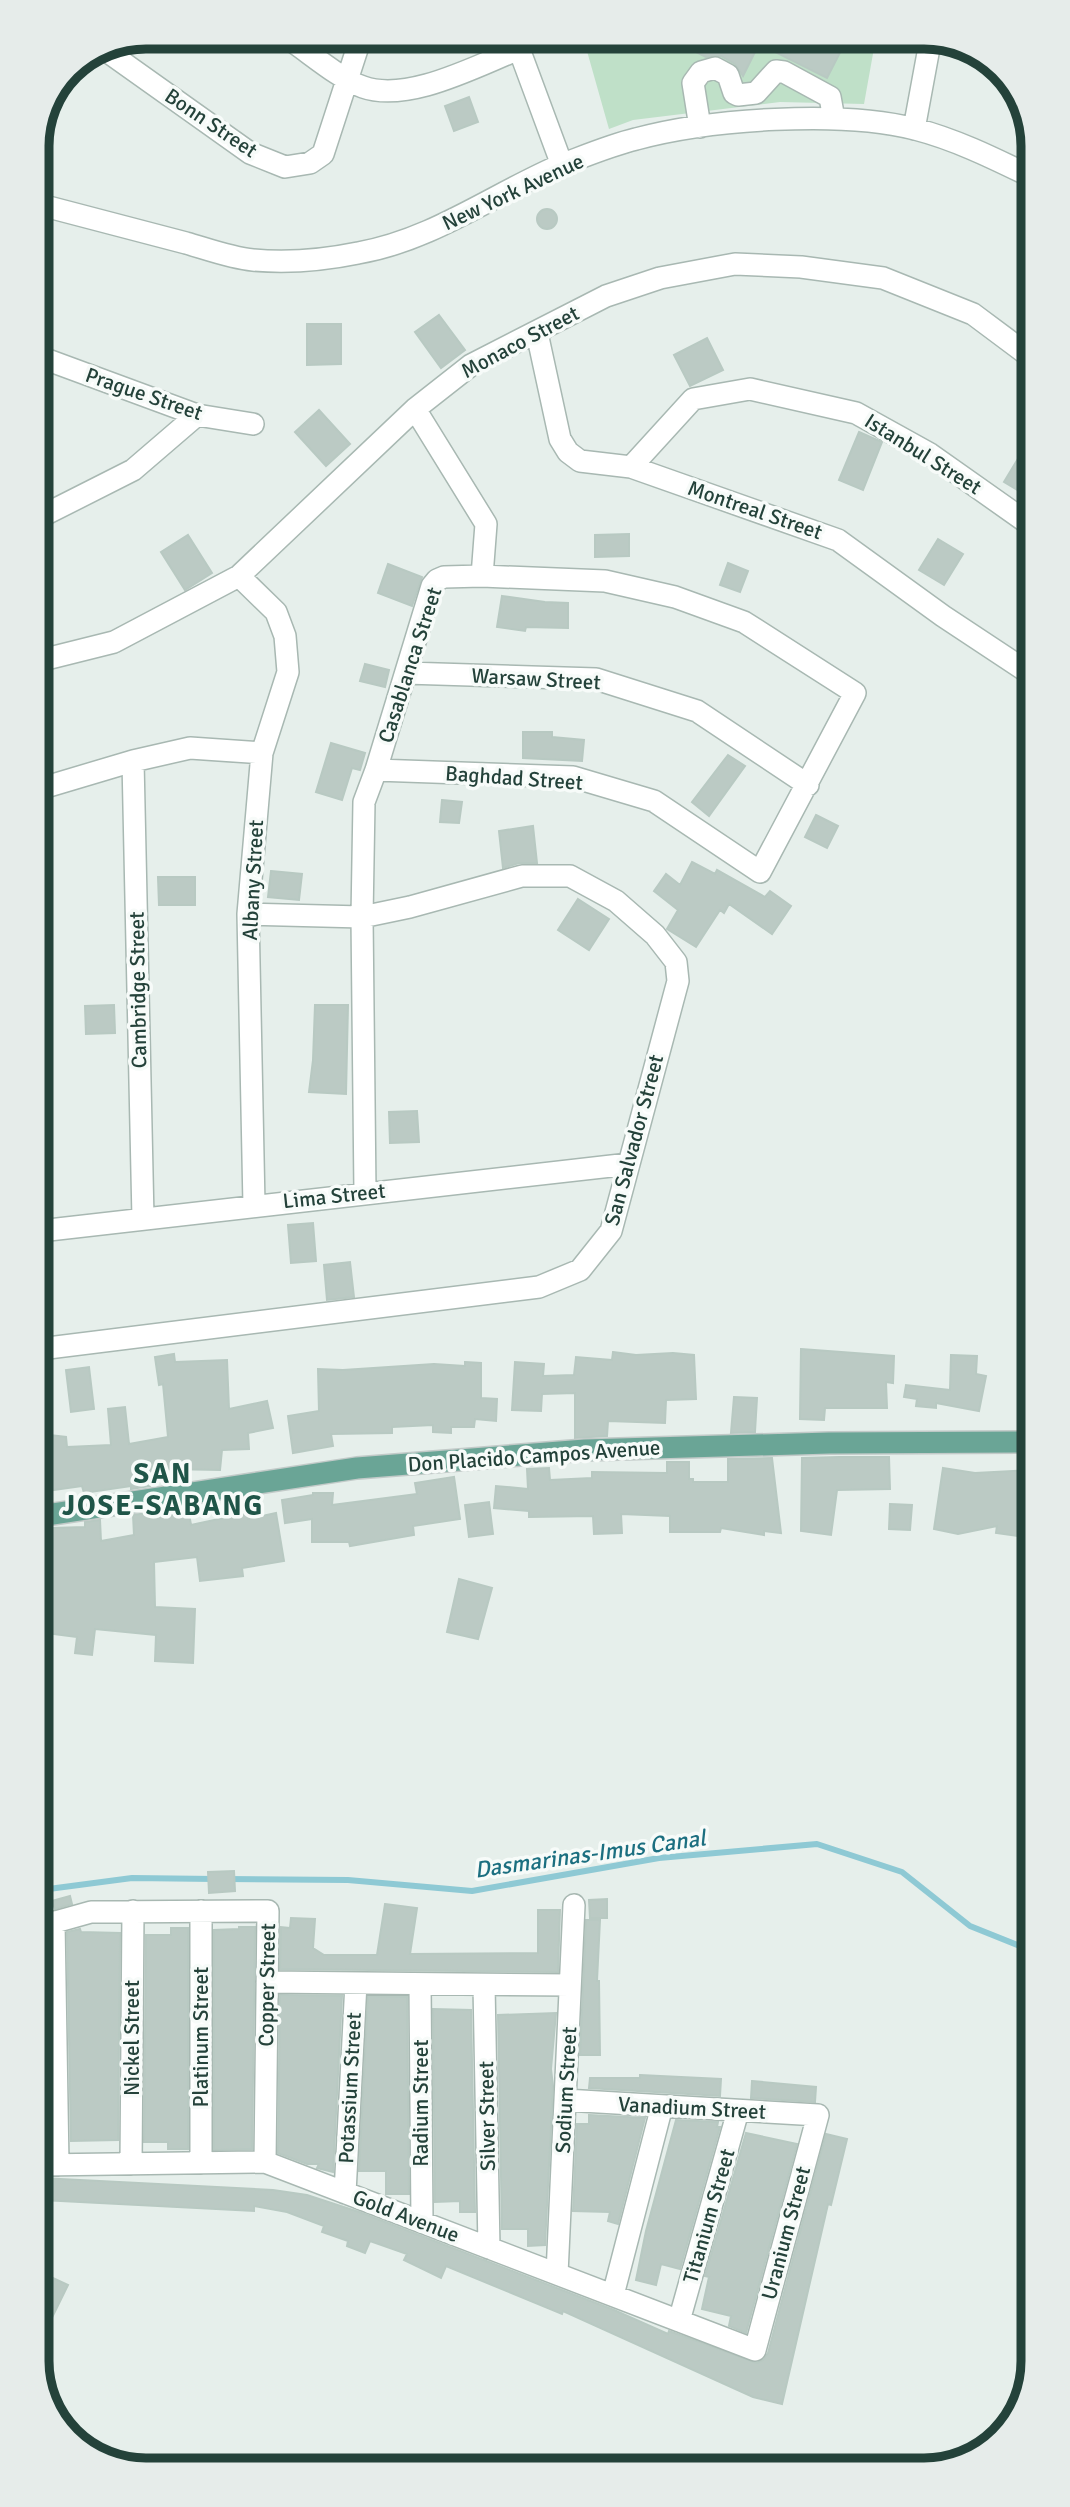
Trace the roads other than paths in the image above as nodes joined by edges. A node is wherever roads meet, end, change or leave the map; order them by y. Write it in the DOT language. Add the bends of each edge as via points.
graph roads {
  1 [pos="304,49"];
  2 [pos="357,49"];
  3 [pos="504,49"];
  4 [pos="520,49"];
  5 [pos="929,49"];
  6 [pos="112,55"];
  7 [pos="347,78"];
  8 [pos="834,119"];
  9 [pos="700,127"];
  10 [pos="914,129"];
  11 [pos="562,165"];
  12 [pos="1021,171"];
  13 [pos="49,207"];
  14 [pos="537,332"];
  15 [pos="1021,350"];
  16 [pos="49,360"];
  17 [pos="415,409"];
  18 [pos="197,415"];
  19 [pos="253,424"];
  20 [pos="631,467"];
  21 [pos="49,512"];
  22 [pos="1021,518"];
  23 [pos="239,576"];
  24 [pos="482,576"];
  25 [pos="49,658"];
  26 [pos="1021,668"];
  27 [pos="406,673"];
  28 [pos="855,693"];
  29 [pos="262,753"];
  30 [pos="134,761"];
  31 [pos="376,770"];
  32 [pos="808,785"];
  33 [pos="49,786"];
  34 [pos="248,915"];
  35 [pos="362,917"];
  36 [pos="629,1164"];
  37 [pos="365,1193"];
  38 [pos="254,1205"];
  39 [pos="143,1219"];
  40 [pos="49,1230"];
  41 [pos="49,1348"];
  42 [pos="1021,1442"];
  43 [pos="49,1515"];
  44 [pos="574,1905"];
  45 [pos="201,1911"];
  46 [pos="133,1912"];
  47 [pos="49,1924"];
  48 [pos="267,1982"];
  49 [pos="356,1983"];
  50 [pos="421,1984"];
  51 [pos="484,1984"];
  52 [pos="570,1985"];
  53 [pos="49,2044"];
  54 [pos="565,2100"];
  55 [pos="662,2106"];
  56 [pos="738,2110"];
  57 [pos="818,2115"];
  58 [pos="265,2162"];
  59 [pos="201,2163"];
  60 [pos="131,2164"];
  61 [pos="50,2165"];
  62 [pos="345,2193"];
  63 [pos="422,2222"];
  64 [pos="489,2248"];
  65 [pos="557,2274"];
  66 [pos="613,2295"];
  67 [pos="679,2321"];
  68 [pos="755,2350"];
  1 -- 7 [label="street"];
  2 -- 7 [label="street, Bonn Street"];
  3 -- 7 [label="street" via="414,89 392,92 364,87"];
  4 -- 11 [label="street"];
  5 -- 10 [label="street"];
  6 -- 7 [label="street, Bonn Street" via="250,153 285,167 310,163 323,153"];
  8 -- 9 [label="street, New York Avenue"];
  8 -- 9 [label="street" via="830,97 784,72 769,76 756,93 738,95 728,75 715,68 701,72 693,83"];
  8 -- 10 [label="street, New York Avenue"];
  9 -- 11 [label="street, New York Avenue" via="636,139"];
  10 -- 12 [label="street, New York Avenue" via="970,147"];
  11 -- 13 [label="street, New York Avenue" via="397,244 296,261 250,260"];
  14 -- 15 [label="street, Monaco Street" via="606,296 660,278 735,264 883,278 973,314"];
  14 -- 17 [label="street, Monaco Street" via="471,365"];
  14 -- 20 [label="street, Montreal Street" via="560,439 568,452 580,461"];
  16 -- 18 [label="street, Prague Street"];
  17 -- 23 [label="street, Monaco Street"];
  17 -- 24 [label="street" via="486,524"];
  18 -- 19 [label="street, Prague Street"];
  18 -- 21 [label="street" via="133,470"];
  20 -- 22 [label="street, Istanbul Street" via="693,400 751,389 856,412 930,454"];
  20 -- 26 [label="street, Montreal Street" via="838,540"];
  23 -- 25 [label="street, Monaco Street" via="114,642"];
  23 -- 29 [label="street, Albany Street" via="276,612 285,636 288,672"];
  24 -- 27 [label="street, Casablanca Street" via="444,577 432,586"];
  24 -- 28 [label="street, Casablanca Street" via="605,581 675,597 744,621"];
  27 -- 31 [label="street, Casablanca Street"];
  27 -- 32 [label="street, Warsaw Street" via="596,679 697,711"];
  28 -- 32 [label="street, Baghdad Street"];
  29 -- 30 [label="street" via="190,748"];
  29 -- 34 [label="street, Albany Street"];
  30 -- 33 [label="street"];
  30 -- 39 [label="street, Cambridge Street"];
  31 -- 32 [label="street, Baghdad Street" via="573,777 654,801 760,872"];
  31 -- 35 [label="street, Casablanca Street" via="364,802"];
  34 -- 35 [label="street, San Salvador Street"];
  34 -- 38 [label="street, Albany Street"];
  35 -- 36 [label="street, San Salvador Street" via="522,876 570,876 616,901 655,935 676,961 678,981"];
  35 -- 37 [label="street, Casablanca Street"];
  36 -- 37 [label="street, Lima Street"];
  36 -- 41 [label="street, San Salvador Street" via="611,1231 580,1270 539,1287"];
  37 -- 38 [label="street, Lima Street"];
  38 -- 39 [label="street, Lima Street"];
  39 -- 40 [label="street, Lima Street"];
  42 -- 43 [label="main road, Don Placido Campos Avenue" via="585,1450 357,1468"];
  44 -- 52 [label="street, Sodium Street"];
  45 -- 46 [label="street, Copper Street"];
  45 -- 48 [label="street, Copper Street" via="268,1911"];
  45 -- 59 [label="street, Platinum Street"];
  46 -- 47 [label="street, Copper Street" via="91,1912"];
  46 -- 60 [label="street, Nickel Street"];
  48 -- 49 [label="street"];
  48 -- 58 [label="street, Copper Street"];
  49 -- 50 [label="street"];
  49 -- 62 [label="street, Potassium Street"];
  50 -- 51 [label="street"];
  50 -- 63 [label="street, Radium Street"];
  51 -- 52 [label="street"];
  51 -- 64 [label="street, Silver Street"];
  52 -- 54 [label="street, Sodium Street"];
  53 -- 61 [label="street"];
  54 -- 55 [label="street, Vanadium Street"];
  54 -- 65 [label="street, Sodium Street"];
  55 -- 56 [label="street, Vanadium Street"];
  55 -- 66 [label="street"];
  56 -- 57 [label="street, Vanadium Street"];
  56 -- 67 [label="street, Titanium Street"];
  57 -- 68 [label="street, Uranium Street"];
  58 -- 59 [label="street, Gold Avenue"];
  58 -- 62 [label="street, Gold Avenue"];
  59 -- 60 [label="street, Gold Avenue"];
  60 -- 61 [label="street, Gold Avenue"];
  62 -- 63 [label="street, Gold Avenue"];
  63 -- 64 [label="street, Gold Avenue"];
  64 -- 65 [label="street, Gold Avenue"];
  65 -- 66 [label="street, Gold Avenue"];
  66 -- 67 [label="street, Gold Avenue"];
  67 -- 68 [label="street, Gold Avenue"];
}
